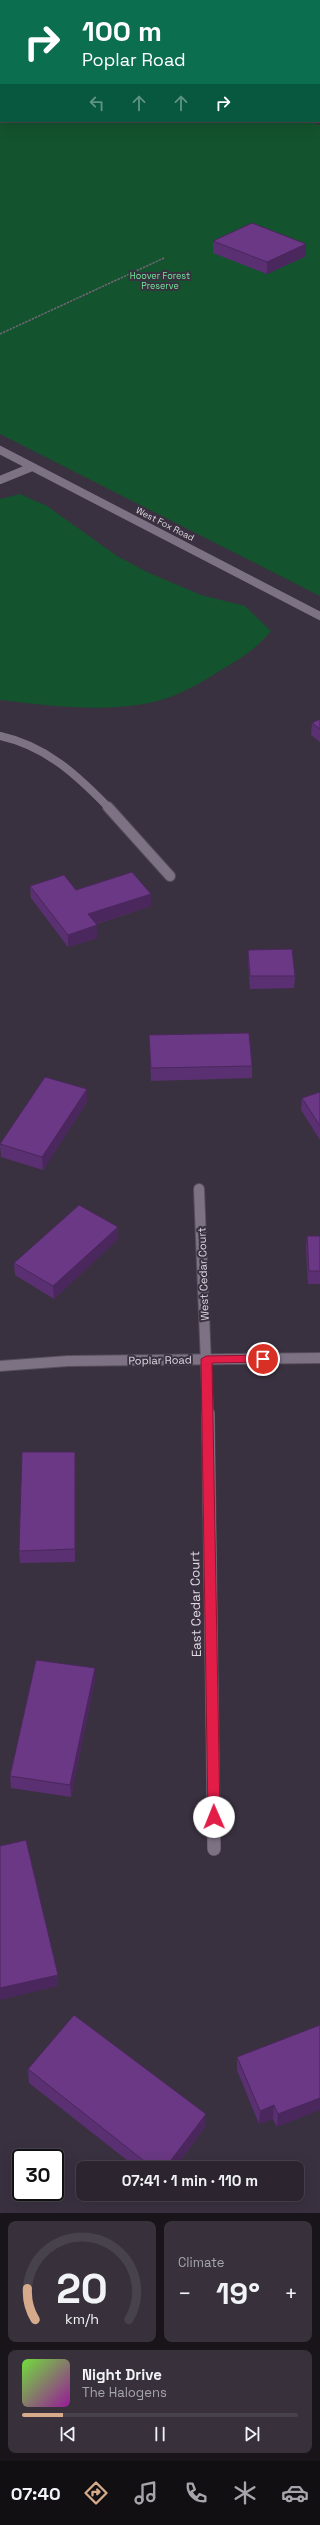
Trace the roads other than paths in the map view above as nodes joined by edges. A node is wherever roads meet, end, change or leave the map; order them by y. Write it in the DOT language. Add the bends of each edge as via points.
graph roads {
  1 [pos="0,450"];
  2 [pos="32,467"];
  3 [pos="0,480"];
  4 [pos="320,616"];
  5 [pos="0,736"];
  6 [pos="170,876"];
  7 [pos="199,1189"];
  8 [pos="320,1358"];
  9 [pos="206,1359"];
  10 [pos="0,1366"];
  11 [pos="214,1849"];
  1 -- 2 [label="street, West Fox Road"];
  2 -- 3 [label="street"];
  2 -- 4 [label="street, West Fox Road"];
  5 -- 6 [label="street" via="26,742 58,761 115,816"];
  7 -- 9 [label="street, West Cedar Court"];
  8 -- 9 [label="street, Poplar Road"];
  9 -- 10 [label="street, Poplar Road" via="68,1361"];
  9 -- 11 [label="street, East Cedar Court"];
}
